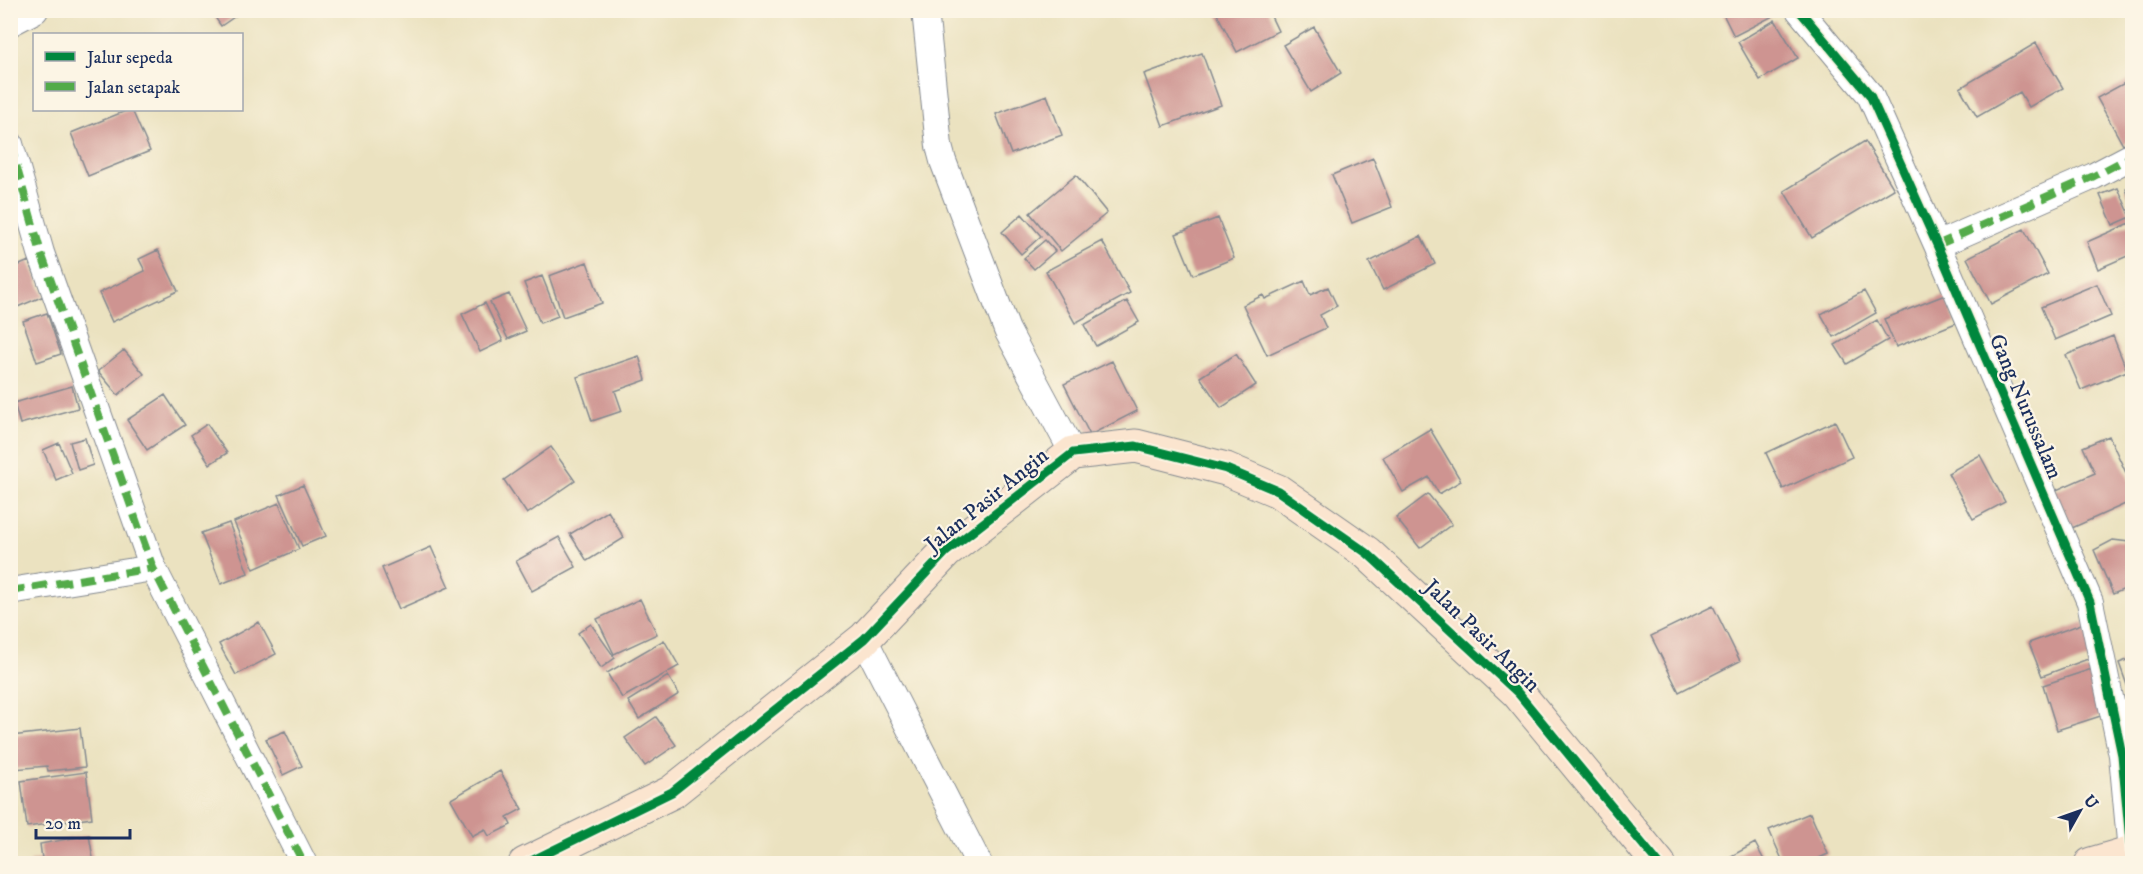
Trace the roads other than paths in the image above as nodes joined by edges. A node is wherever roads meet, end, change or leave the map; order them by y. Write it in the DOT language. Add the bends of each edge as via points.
graph roads {
  1 [pos="35,10"];
  2 [pos="925,10"];
  3 [pos="1799,10"];
  4 [pos="10,23"];
  5 [pos="11,146"];
  6 [pos="2133,156"];
  7 [pos="1937,245"];
  8 [pos="1073,453"];
  9 [pos="153,568"];
  10 [pos="10,591"];
  11 [pos="864,639"];
  12 [pos="2132,852"];
  13 [pos="304,864"];
  14 [pos="525,864"];
  15 [pos="979,864"];
  16 [pos="1659,864"];
  17 [pos="2091,864"];
  1 -- 4 [label="street"];
  2 -- 8 [label="street" via="943,161 1007,330"];
  3 -- 7 [label="street, Gang Nurussalam" via="1869,95"];
  5 -- 9 [label="street" via="40,253"];
  6 -- 7 [label="street"];
  7 -- 12 [label="street, Gang Nurussalam" via="2090,602 2122,755"];
  8 -- 11 [label="street, Jalan Pasir Angin" via="946,552"];
  8 -- 16 [label="street, Jalan Pasir Angin" via="1136,446 1226,469 1278,491 1367,553 1518,693"];
  9 -- 10 [label="street"];
  9 -- 13 [label="street"];
  11 -- 14 [label="street, Jalan Pasir Angin" via="672,792"];
  11 -- 15 [label="street"];
  12 -- 17 [label="street"];
}
